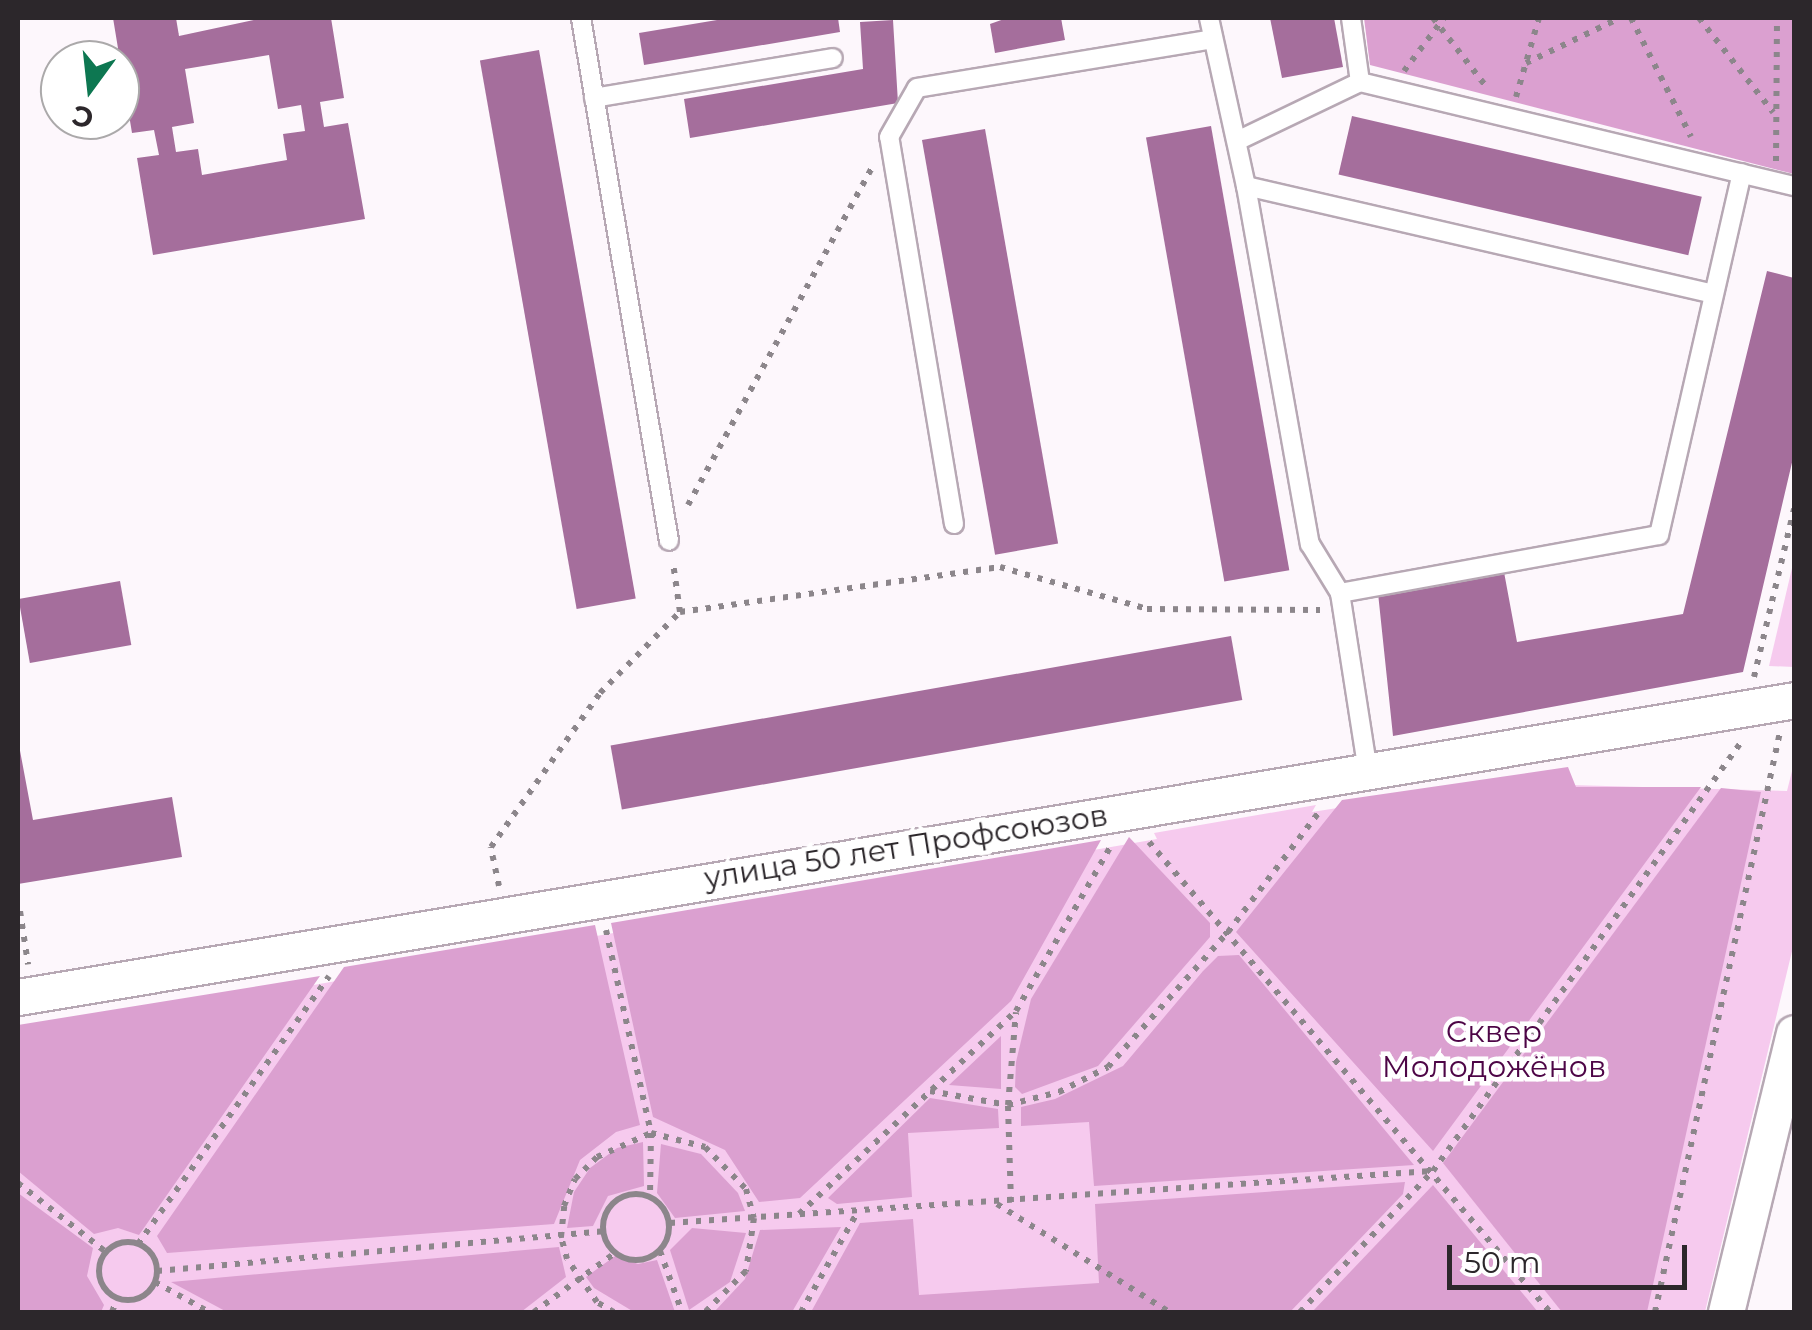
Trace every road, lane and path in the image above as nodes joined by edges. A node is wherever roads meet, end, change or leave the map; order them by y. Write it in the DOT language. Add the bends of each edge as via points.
graph roads {
  1 [pos="580,18"];
  2 [pos="1208,18"];
  3 [pos="1351,18"];
  4 [pos="1538,18"];
  5 [pos="1620,18"];
  6 [pos="1631,18"];
  7 [pos="1699,18"];
  8 [pos="1777,18"];
  9 [pos="1438,19"];
  10 [pos="1213,39"];
  11 [pos="833,58"];
  12 [pos="1526,63"];
  13 [pos="1360,82"];
  14 [pos="1392,89"];
  15 [pos="594,98"];
  16 [pos="1500,104"];
  17 [pos="1774,114"];
  18 [pos="1510,117"];
  19 [pos="1237,141"];
  20 [pos="1704,164"];
  21 [pos="1742,172"];
  22 [pos="1785,184"];
  23 [pos="1246,186"];
  24 [pos="1712,294"];
  25 [pos="1794,509"];
  26 [pos="954,524"];
  27 [pos="669,541"];
  28 [pos="1784,557"];
  29 [pos="1794,559"];
  30 [pos="1341,602"];
  31 [pos="680,612"];
  32 [pos="1752,682"];
  33 [pos="1792,699"];
  34 [pos="1752,722"];
  35 [pos="1359,773"];
  36 [pos="1138,828"];
  37 [pos="1118,832"];
  38 [pos="600,894"];
  39 [pos="20,911"];
  40 [pos="1228,932"];
  41 [pos="354,940"];
  42 [pos="24,989"];
  43 [pos="1016,1011"];
  44 [pos="1794,1033"];
  45 [pos="930,1091"];
  46 [pos="1008,1104"];
  47 [pos="651,1133"];
  48 [pos="1433,1171"];
  49 [pos="18,1183"];
  50 [pos="650,1196"];
  51 [pos="1012,1202"];
  52 [pos="995,1203"];
  53 [pos="857,1212"];
  54 [pos="798,1214"];
  55 [pos="754,1218"];
  56 [pos="670,1224"];
  57 [pos="603,1231"];
  58 [pos="561,1236"];
  59 [pos="138,1244"];
  60 [pos="660,1251"];
  61 [pos="106,1252"];
  62 [pos="615,1253"];
  63 [pos="157,1271"];
  64 [pos="577,1279"];
  65 [pos="156,1282"];
  66 [pos="117,1299"];
  67 [pos="112,1312"];
  68 [pos="209,1312"];
  69 [pos="534,1312"];
  70 [pos="614,1312"];
  71 [pos="682,1312"];
  72 [pos="705,1312"];
  73 [pos="801,1312"];
  74 [pos="1169,1312"];
  75 [pos="1300,1312"];
  76 [pos="1550,1312"];
  77 [pos="1655,1312"];
  78 [pos="1726,1312"];
  1 -- 15 [label="lane"];
  2 -- 10 [label="lane"];
  3 -- 13 [label="lane"];
  4 -- 12 [label="path"];
  5 -- 12 [label="path"];
  6 -- 20 [label="path"];
  7 -- 17 [label="path"];
  8 -- 17 [label="path"];
  9 -- 14 [label="path"];
  9 -- 16 [label="path"];
  10 -- 19 [label="lane"];
  10 -- 26 [label="lane" via="917,88 889,138"];
  11 -- 15 [label="lane"];
  12 -- 18 [label="path"];
  13 -- 14 [label="lane"];
  13 -- 19 [label="lane"];
  14 -- 20 [label="lane"];
  15 -- 27 [label="lane"];
  17 -- 22 [label="path"];
  19 -- 23 [label="lane"];
  20 -- 21 [label="lane"];
  21 -- 22 [label="lane"];
  21 -- 24 [label="lane"];
  23 -- 24 [label="lane"];
  23 -- 30 [label="lane" via="1310,544"];
  24 -- 30 [label="lane" via="1659,534"];
  25 -- 28 [label="path"];
  28 -- 29 [label="path"];
  28 -- 32 [label="path"];
  30 -- 31 [label="path" via="1147,609 1000,567"];
  30 -- 35 [label="lane"];
  33 -- 35 [label="street, улица 50 лет Профсоюзов"];
  33 -- 77 [label="path"];
  34 -- 48 [label="path" via="1724,773"];
  35 -- 38 [label="street, улица 50 лет Профсоюзов"];
  35 -- 40 [label="path"];
  36 -- 40 [label="path"];
  37 -- 43 [label="path"];
  38 -- 41 [label="street, улица 50 лет Профсоюзов"];
  38 -- 47 [label="path"];
  39 -- 42 [label="path"];
  40 -- 46 [label="path" via="1108,1067 1059,1092"];
  40 -- 48 [label="path"];
  41 -- 42 [label="street, улица 50 лет Профсоюзов"];
  41 -- 59 [label="path"];
  43 -- 45 [label="path"];
  43 -- 46 [label="path"];
  44 -- 78 [label="street"];
  45 -- 46 [label="path"];
  45 -- 54 [label="path"];
  46 -- 51 [label="path"];
  47 -- 50 [label="path"];
  47 -- 55 [label="path" via="705,1147 729,1164"];
  47 -- 58 [label="path" via="619,1142 575,1178"];
  48 -- 51 [label="path"];
  48 -- 75 [label="path"];
  48 -- 76 [label="path"];
  49 -- 61 [label="path"];
  50 -- 56 [label="path"];
  50 -- 57 [label="path" via="620,1198 604,1218"];
  51 -- 52 [label="path"];
  52 -- 53 [label="path"];
  52 -- 74 [label="path"];
  53 -- 54 [label="path"];
  53 -- 73 [label="path"];
  54 -- 55 [label="path"];
  55 -- 56 [label="path"];
  55 -- 72 [label="path" via="746,1270 731,1293"];
  56 -- 60 [label="path"];
  57 -- 58 [label="path"];
  57 -- 62 [label="path"];
  58 -- 63 [label="path"];
  58 -- 64 [label="path"];
  59 -- 61 [label="path"];
  59 -- 63 [label="path"];
  60 -- 62 [label="path" via="638,1260"];
  60 -- 71 [label="path"];
  61 -- 66 [label="path" via="101,1284"];
  62 -- 64 [label="path"];
  63 -- 65 [label="path"];
  64 -- 69 [label="path"];
  64 -- 70 [label="path"];
  65 -- 66 [label="path" via="140,1298"];
  65 -- 68 [label="path"];
  66 -- 67 [label="path"];
}
